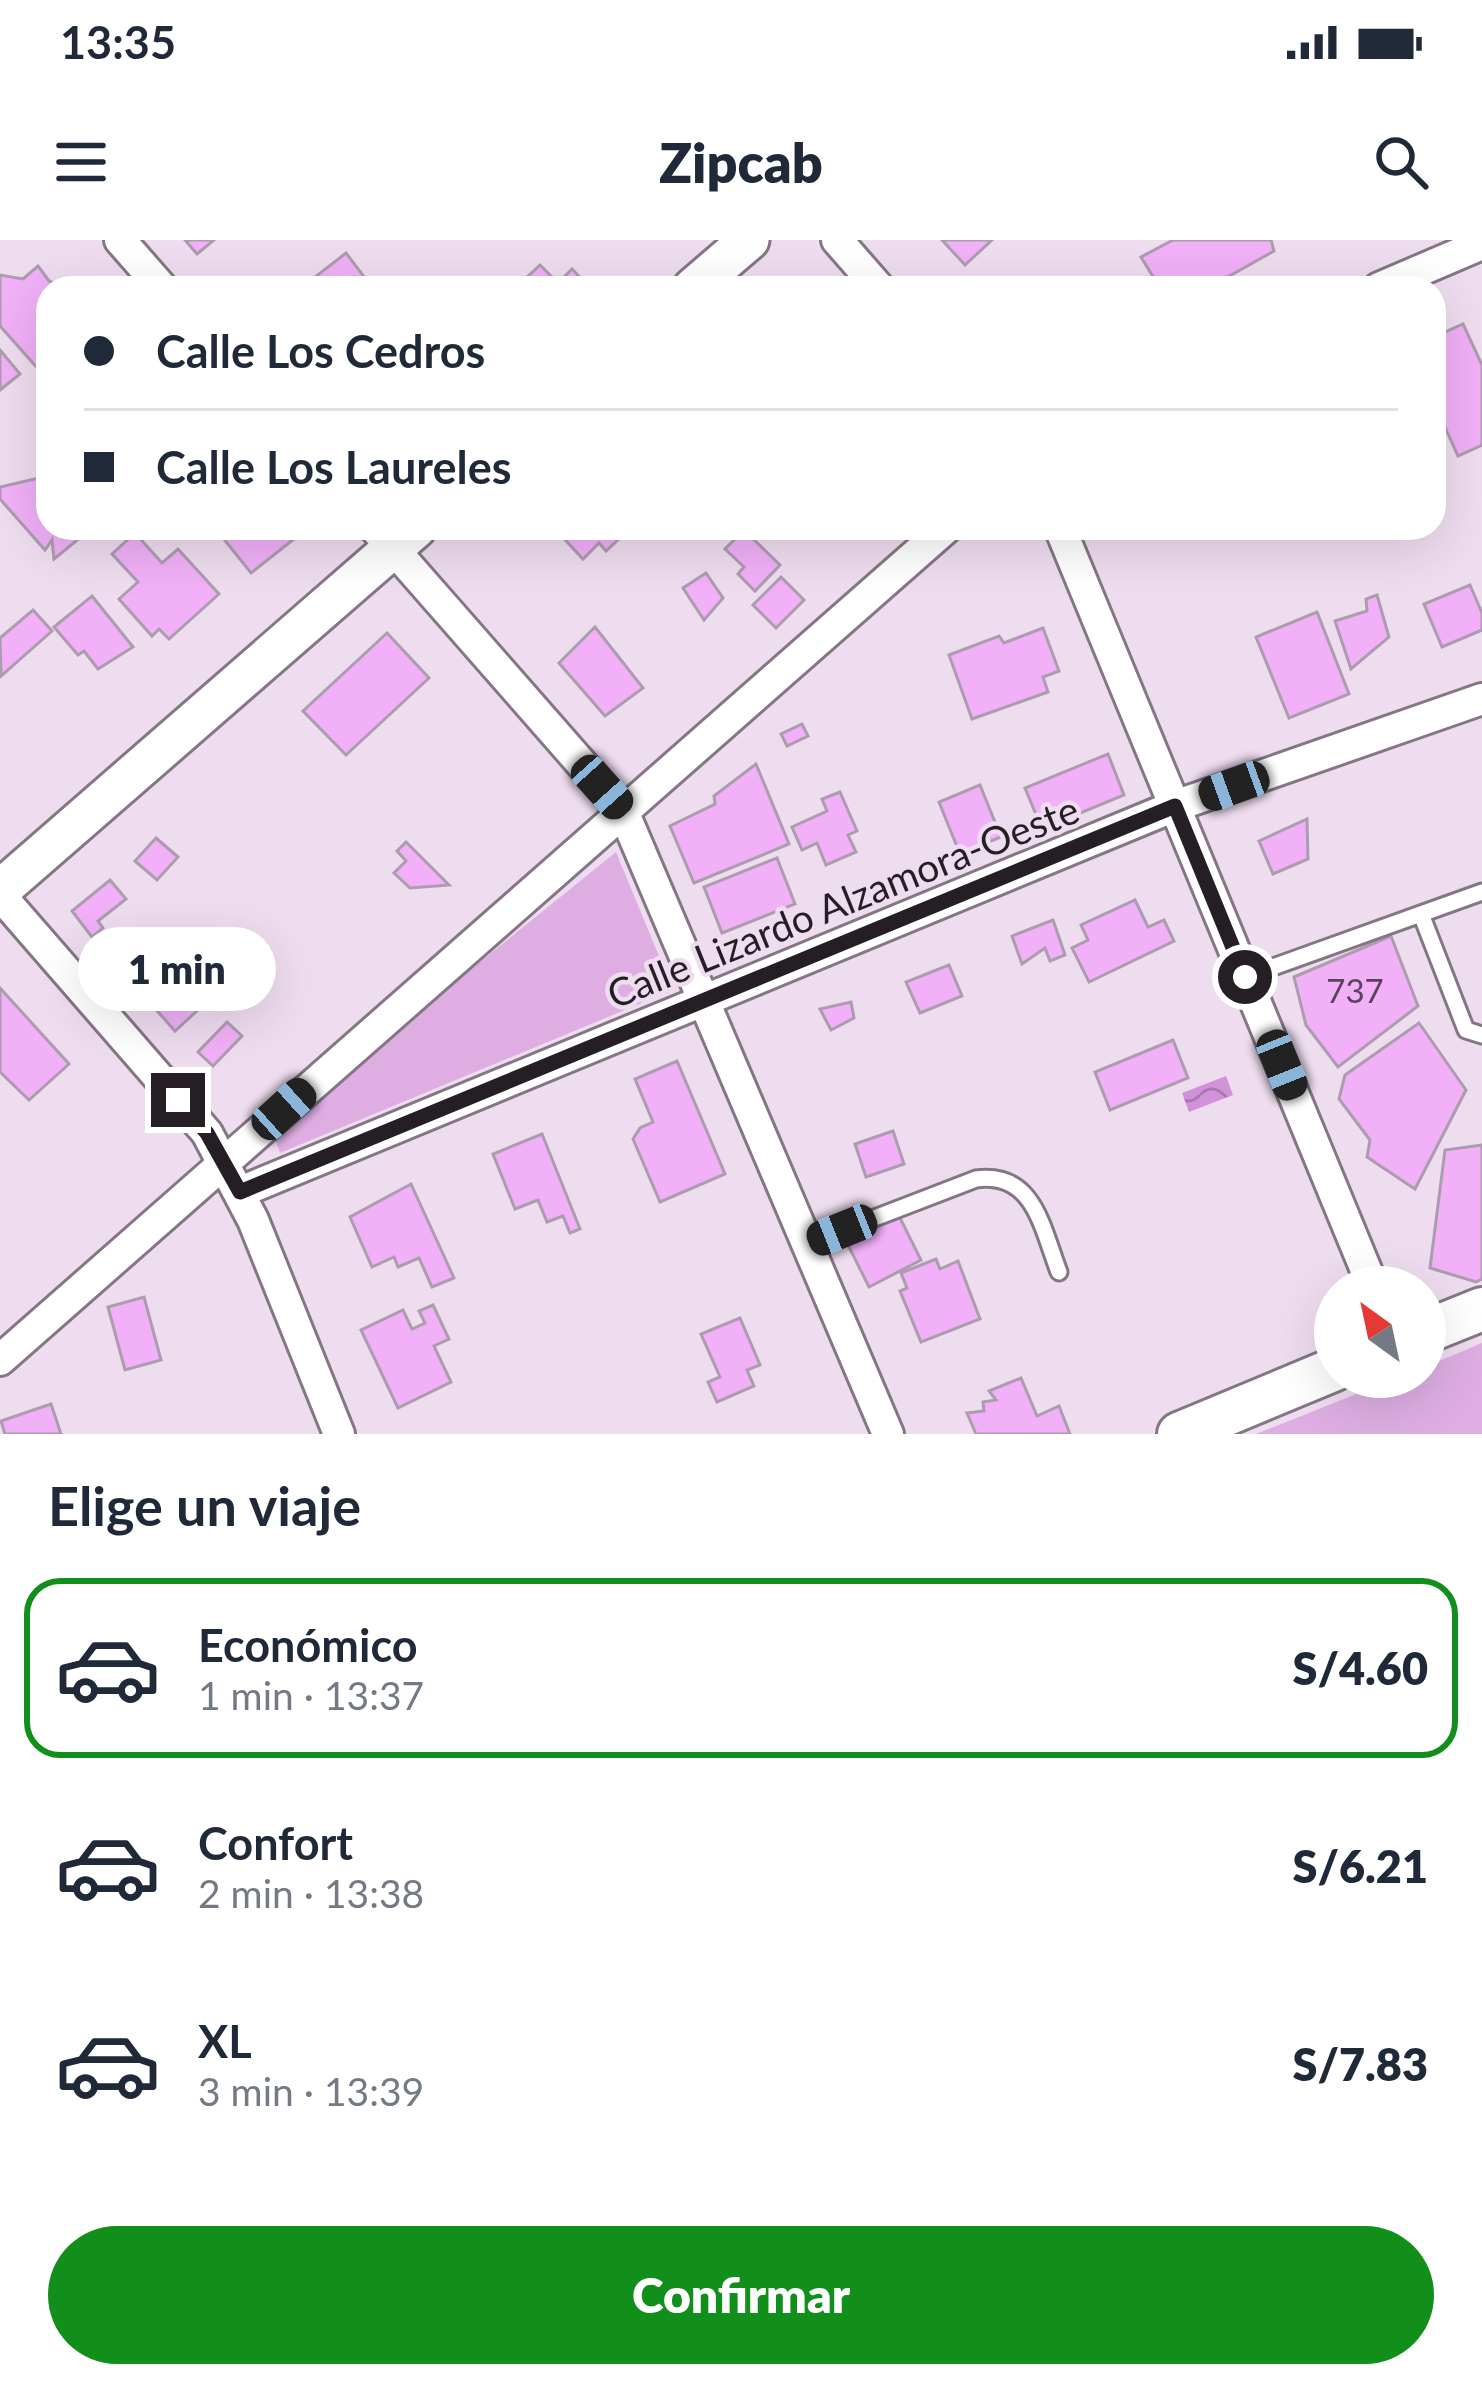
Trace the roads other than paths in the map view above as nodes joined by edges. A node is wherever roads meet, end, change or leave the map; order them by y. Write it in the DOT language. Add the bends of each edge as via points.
graph roads {
  1 [pos="120,240"];
  2 [pos="749,240"];
  3 [pos="837,240"];
  4 [pos="1482,244"];
  5 [pos="152,276"];
  6 [pos="707,276"];
  7 [pos="868,276"];
  8 [pos="1407,276"];
  9 [pos="388,540"];
  10 [pos="400,540"];
  11 [pos="932,540"];
  12 [pos="1065,540"];
  13 [pos="1482,699"];
  14 [pos="1175,806"];
  15 [pos="623,811"];
  16 [pos="0,893"];
  17 [pos="1480,899"];
  18 [pos="1421,914"];
  19 [pos="1245,977"];
  20 [pos="703,1001"];
  21 [pos="1482,1035"];
  22 [pos="223,1161"];
  23 [pos="240,1192"];
  24 [pos="807,1244"];
  25 [pos="1364,1266"];
  26 [pos="1059,1272"];
  27 [pos="1482,1309"];
  28 [pos="1446,1324"];
  29 [pos="0,1360"];
  30 [pos="1314,1378"];
  31 [pos="339,1434"];
  32 [pos="888,1434"];
  33 [pos="1179,1434"];
  1 -- 5 [label="street"];
  2 -- 6 [label="street"];
  3 -- 7 [label="street"];
  4 -- 8 [label="street"];
  9 -- 16 [label="street"];
  10 -- 15 [label="street"];
  11 -- 15 [label="street"];
  12 -- 14 [label="street"];
  13 -- 14 [label="street, Calle Lizardo Alzamora-Oeste"];
  14 -- 19 [label="street"];
  14 -- 20 [label="street, Calle Lizardo Alzamora-Oeste"];
  15 -- 20 [label="street"];
  15 -- 22 [label="street"];
  16 -- 22 [label="street"];
  17 -- 18 [label="lane"];
  18 -- 19 [label="lane"];
  18 -- 21 [label="lane" via="1466,1030"];
  19 -- 25 [label="street"];
  20 -- 23 [label="street, Calle Lizardo Alzamora-Oeste"];
  20 -- 24 [label="street"];
  22 -- 23 [label="street"];
  22 -- 29 [label="street"];
  23 -- 31 [label="street"];
  24 -- 26 [label="lane" via="990,1177 1018,1185 1031,1199"];
  24 -- 32 [label="street"];
  27 -- 28 [label="main road"];
  30 -- 33 [label="main road"];
}
